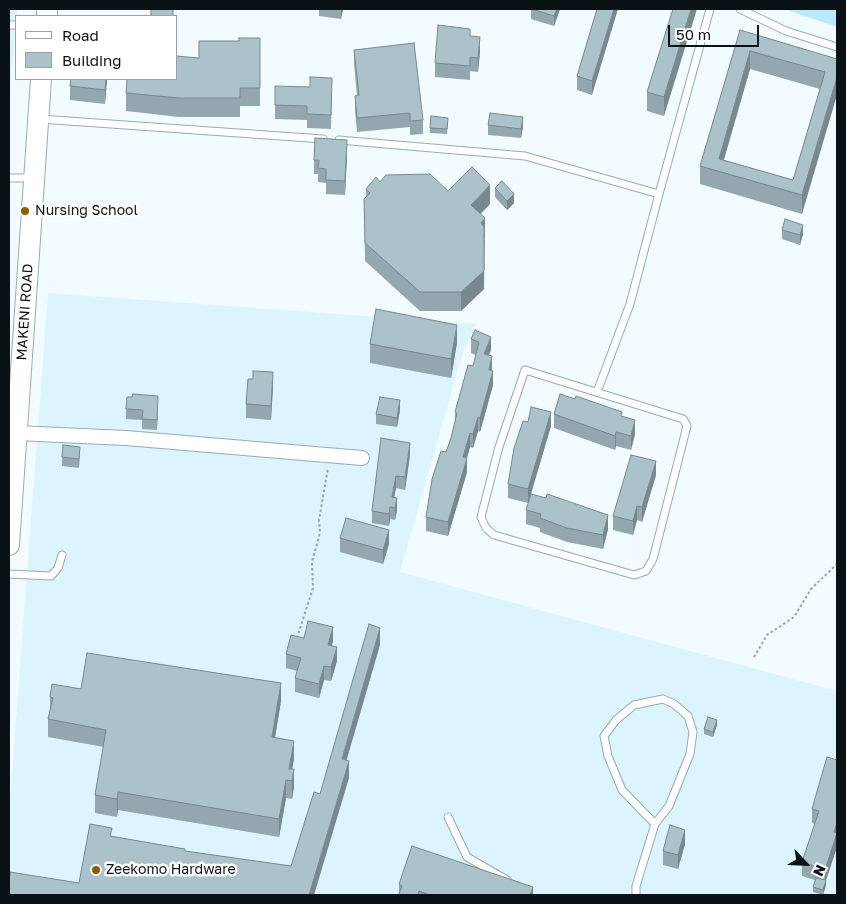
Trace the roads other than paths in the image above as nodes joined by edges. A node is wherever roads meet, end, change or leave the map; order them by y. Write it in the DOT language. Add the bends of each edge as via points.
graph roads {
  1 [pos="710,9"];
  2 [pos="740,9"];
  3 [pos="837,47"];
  4 [pos="41,80"];
  5 [pos="38,119"];
  6 [pos="9,178"];
  7 [pos="34,178"];
  8 [pos="660,194"];
  9 [pos="597,392"];
  10 [pos="17,433"];
  11 [pos="13,453"];
  12 [pos="362,458"];
  13 [pos="9,546"];
  14 [pos="62,555"];
  15 [pos="9,574"];
  16 [pos="448,817"];
  17 [pos="654,824"];
  18 [pos="517,886"];
  19 [pos="636,895"];
  1 -- 8 [label="lane"];
  2 -- 3 [label="lane" via="786,31"];
  4 -- 5 [label="main road, MAKENI ROAD"];
  5 -- 7 [label="main road, MAKENI ROAD"];
  5 -- 8 [label="lane" via="269,134 525,156"];
  6 -- 7 [label="lane"];
  7 -- 10 [label="main road, MAKENI ROAD"];
  8 -- 9 [label="lane" via="630,304"];
  9 -- 9 [label="lane" via="683,419 687,426 652,559 646,571 634,575 494,535 481,518 499,447 525,370"];
  10 -- 11 [label="main road, MAKENI ROAD"];
  10 -- 12 [label="street" via="126,438"];
  11 -- 13 [label="main road, MAKENI ROAD"];
  14 -- 15 [label="lane" via="51,576"];
  16 -- 18 [label="lane" via="467,857"];
  17 -- 17 [label="lane" via="622,790 608,756 604,736 616,720 634,705 663,699 688,716 693,732 690,754 669,806"];
  17 -- 19 [label="lane"];
}
